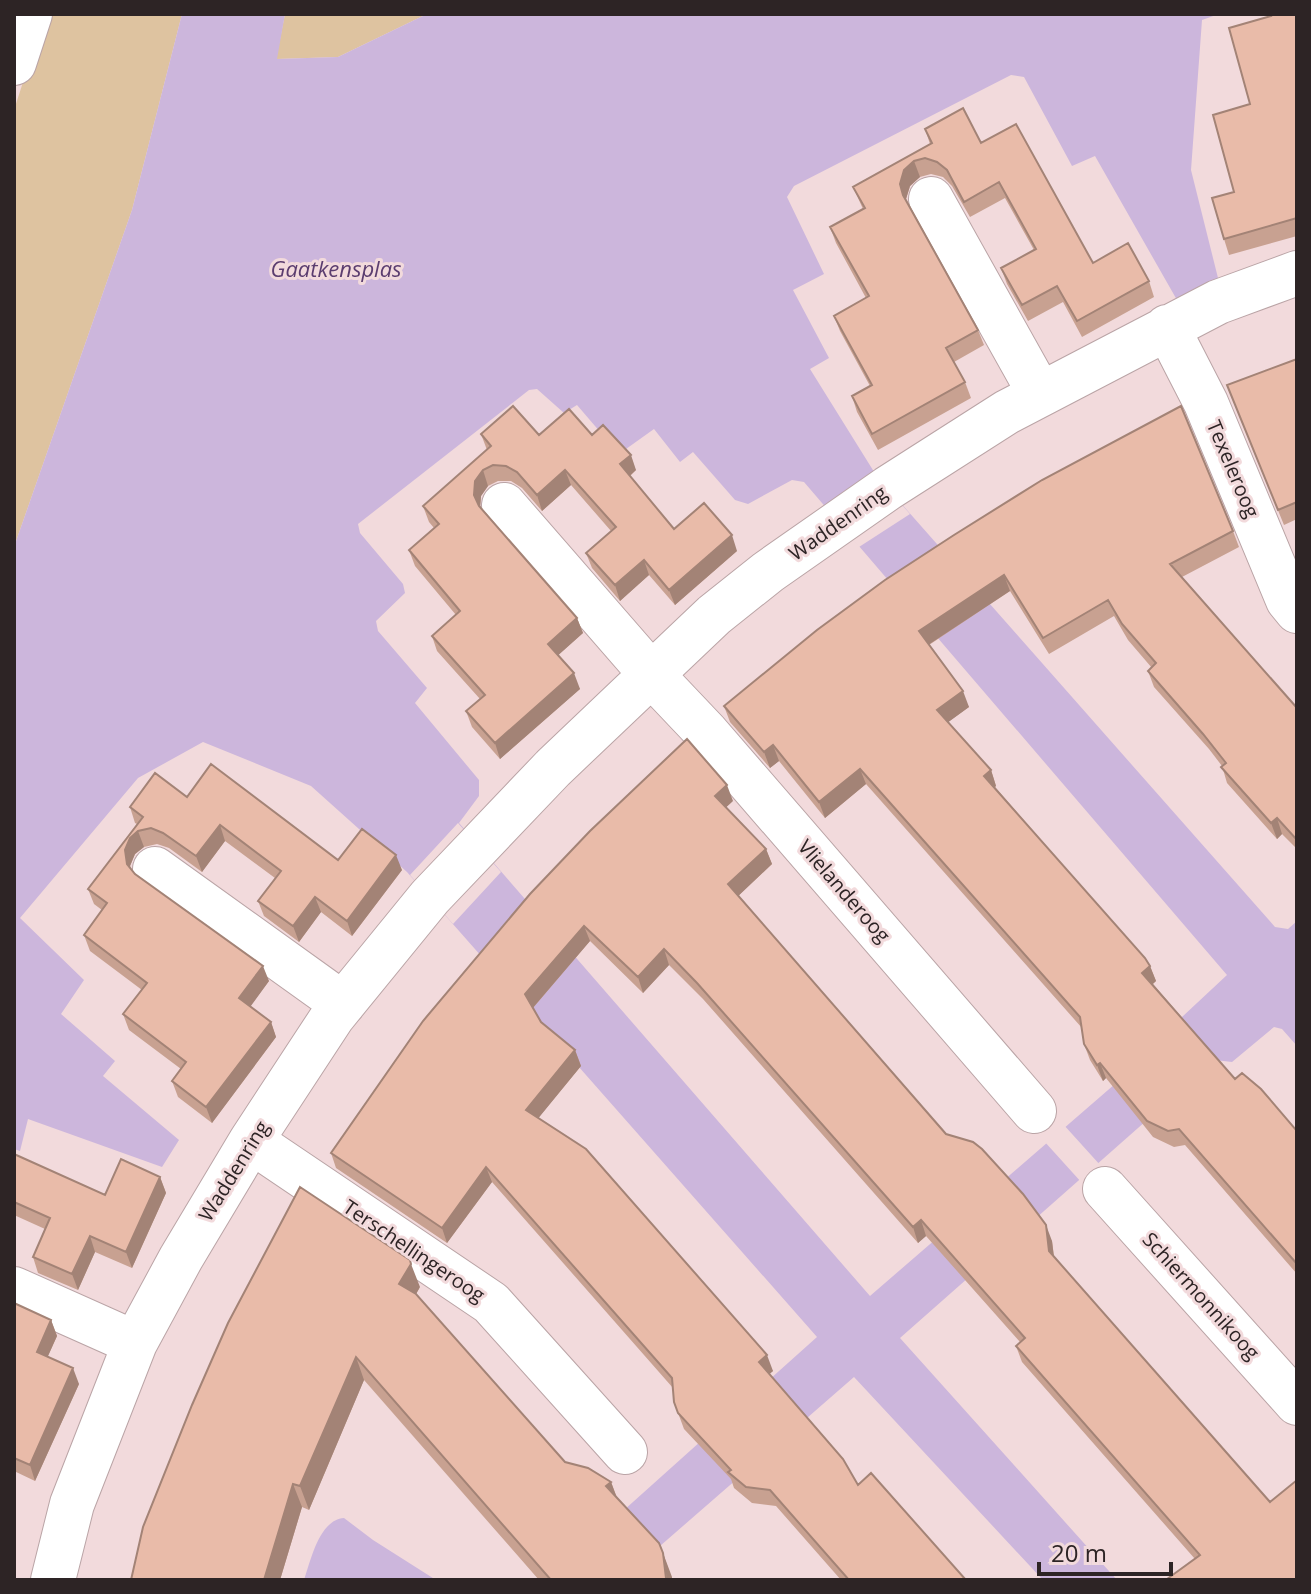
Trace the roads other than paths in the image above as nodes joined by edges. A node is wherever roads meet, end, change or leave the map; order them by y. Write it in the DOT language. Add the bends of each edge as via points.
graph roads {
  1 [pos="30,14"];
  2 [pos="14,63"];
  3 [pos="931,199"];
  4 [pos="1297,273"];
  5 [pos="1167,327"];
  6 [pos="1040,394"];
  7 [pos="504,505"];
  8 [pos="1297,611"];
  9 [pos="651,674"];
  10 [pos="155,869"];
  11 [pos="343,1004"];
  12 [pos="1034,1111"];
  13 [pos="251,1141"];
  14 [pos="1105,1189"];
  15 [pos="14,1289"];
  16 [pos="135,1343"];
  17 [pos="1297,1403"];
  18 [pos="625,1452"];
  19 [pos="53,1580"];
  1 -- 2 [label="street"];
  3 -- 6 [label="street"];
  4 -- 5 [label="street, Waddenring"];
  5 -- 6 [label="street, Waddenring"];
  5 -- 8 [label="street, Texeleroog"];
  6 -- 9 [label="street, Waddenring" via="888,488 768,572"];
  7 -- 9 [label="street"];
  9 -- 11 [label="street, Waddenring" via="430,897"];
  9 -- 12 [label="street, Vlielanderoog"];
  10 -- 11 [label="street"];
  11 -- 13 [label="street, Waddenring"];
  13 -- 16 [label="street, Waddenring"];
  13 -- 18 [label="street, Terschellingeroog" via="491,1303"];
  14 -- 17 [label="street, Schiermonnikoog"];
  15 -- 16 [label="street"];
  16 -- 19 [label="street, Waddenring" via="72,1504"];
}
